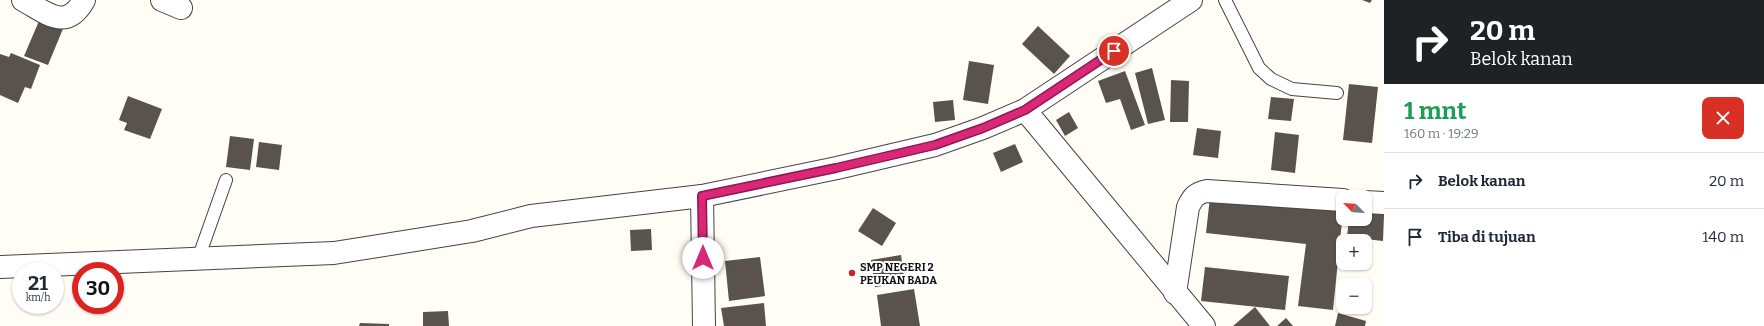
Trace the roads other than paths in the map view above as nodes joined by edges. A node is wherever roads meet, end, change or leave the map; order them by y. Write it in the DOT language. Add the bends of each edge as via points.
graph roads {
  1 [pos="23,0"];
  2 [pos="84,0"];
  3 [pos="1191,0"];
  4 [pos="1225,0"];
  5 [pos="1337,93"];
  6 [pos="1025,110"];
  7 [pos="226,180"];
  8 [pos="702,196"];
  9 [pos="1336,200"];
  10 [pos="1372,202"];
  11 [pos="1384,203"];
  12 [pos="198,259"];
  13 [pos="0,267"];
  14 [pos="1175,293"];
  15 [pos="1198,325"];
  16 [pos="704,326"];
  1 -- 2 [label="street" via="52,16 63,18 71,16"];
  3 -- 6 [label="street"];
  4 -- 5 [label="lane" via="1259,68 1271,80 1292,89"];
  6 -- 8 [label="street" via="935,145"];
  6 -- 14 [label="street"];
  7 -- 12 [label="lane"];
  8 -- 12 [label="street" via="531,216 472,231 334,253"];
  8 -- 16 [label="street"];
  9 -- 14 [label="street" via="1207,191 1198,193 1188,207"];
  10 -- 11 [label="street"];
  12 -- 13 [label="street"];
  14 -- 15 [label="street"];
}
